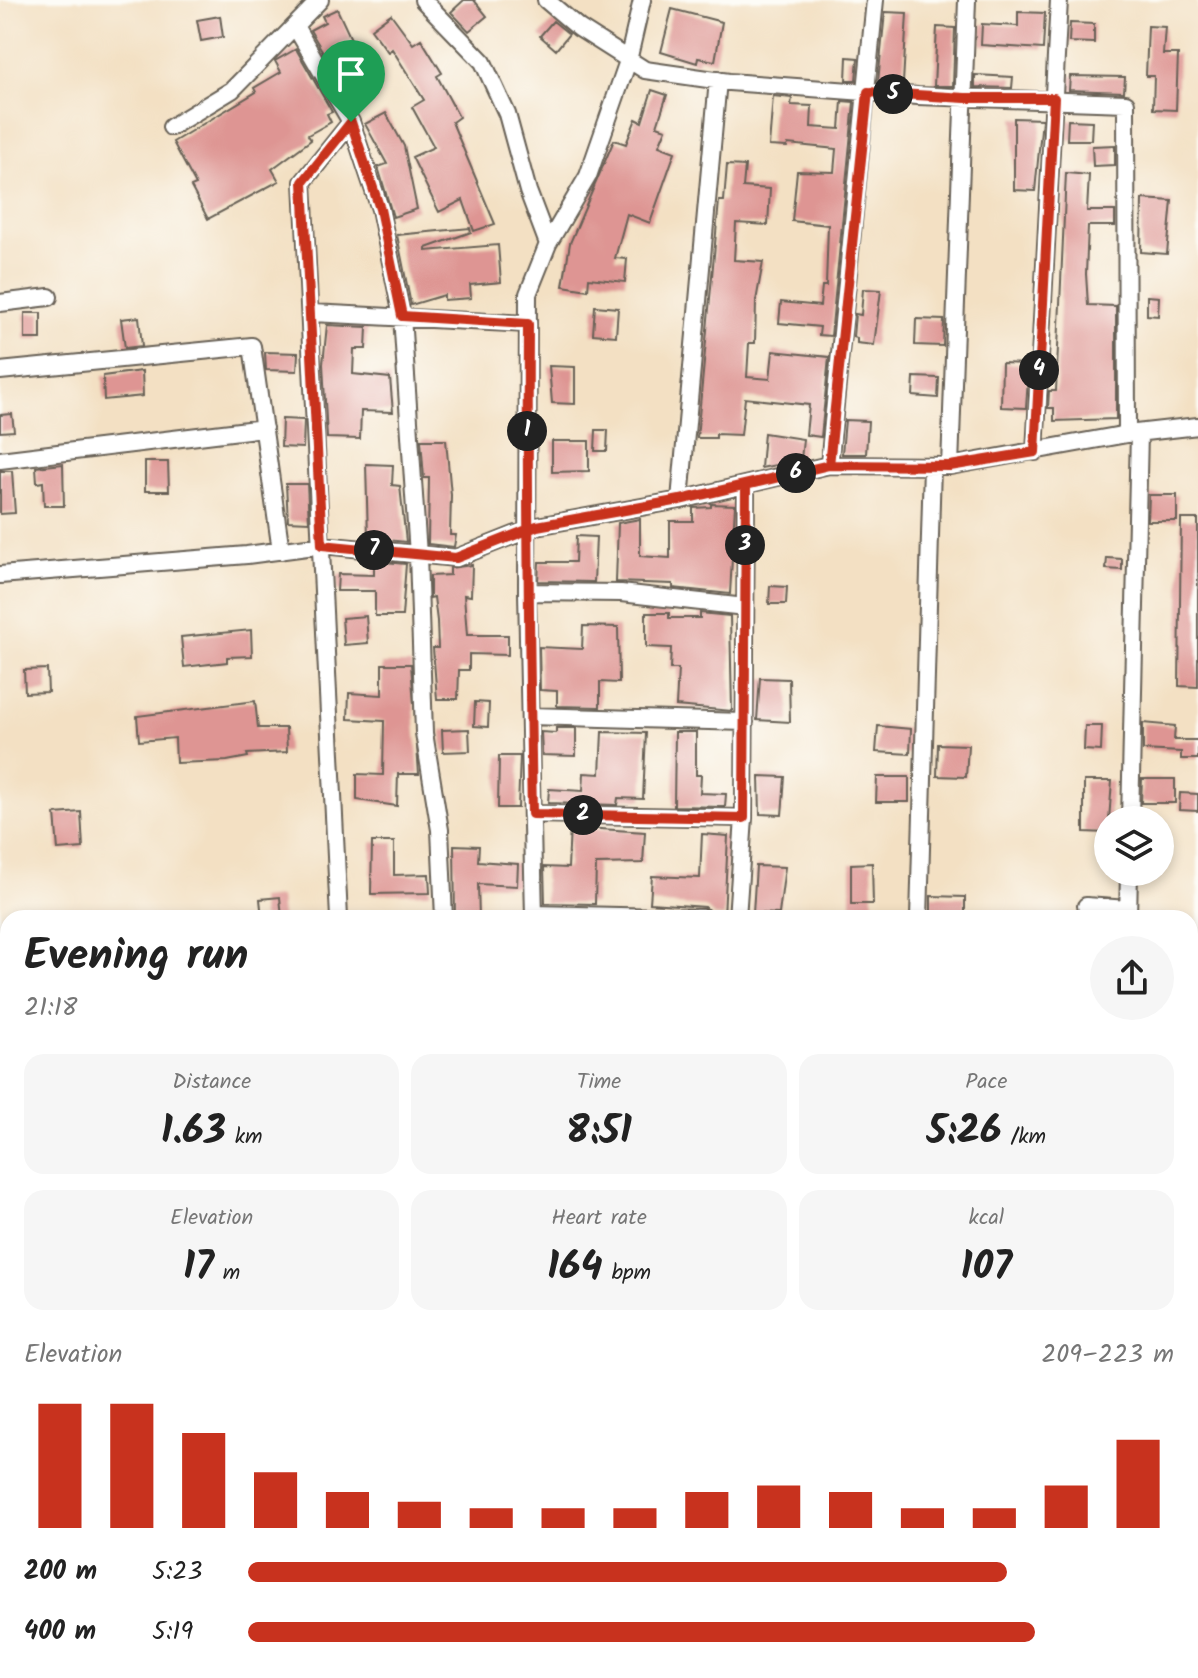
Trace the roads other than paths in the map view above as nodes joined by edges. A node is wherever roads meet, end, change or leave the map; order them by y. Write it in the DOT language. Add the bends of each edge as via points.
graph roads {
  1 [pos="320,0"];
  2 [pos="423,0"];
  3 [pos="546,0"];
  4 [pos="642,0"];
  5 [pos="875,0"];
  6 [pos="967,0"];
  7 [pos="1059,0"];
  8 [pos="295,26"];
  9 [pos="628,61"];
  10 [pos="718,80"];
  11 [pos="868,92"];
  12 [pos="965,98"];
  13 [pos="1054,98"];
  14 [pos="351,122"];
  15 [pos="171,127"];
  16 [pos="548,244"];
  17 [pos="49,297"];
  18 [pos="0,303"];
  19 [pos="312,313"];
  20 [pos="402,316"];
  21 [pos="528,324"];
  22 [pos="0,371"];
  23 [pos="1198,426"];
  24 [pos="264,428"];
  25 [pos="1133,434"];
  26 [pos="1035,452"];
  27 [pos="0,460"];
  28 [pos="829,465"];
  29 [pos="932,466"];
  30 [pos="950,466"];
  31 [pos="746,485"];
  32 [pos="680,500"];
  33 [pos="527,530"];
  34 [pos="322,545"];
  35 [pos="281,551"];
  36 [pos="418,555"];
  37 [pos="0,575"];
  38 [pos="527,592"];
  39 [pos="745,607"];
  40 [pos="530,716"];
  41 [pos="745,722"];
  42 [pos="1130,806"];
  43 [pos="532,814"];
  44 [pos="744,818"];
  45 [pos="1129,886"];
  46 [pos="1086,906"];
  47 [pos="339,910"];
  48 [pos="444,910"];
  49 [pos="534,910"];
  50 [pos="738,910"];
  51 [pos="919,910"];
  52 [pos="1107,910"];
  53 [pos="1128,910"];
  1 -- 8 [label="street"];
  2 -- 16 [label="street" via="483,62 507,114"];
  3 -- 9 [label="street"];
  4 -- 9 [label="street"];
  5 -- 11 [label="street"];
  6 -- 12 [label="street"];
  7 -- 13 [label="street"];
  8 -- 14 [label="street"];
  8 -- 15 [label="street" via="232,90"];
  9 -- 10 [label="street" via="645,70"];
  9 -- 16 [label="street" via="588,176"];
  10 -- 11 [label="street"];
  10 -- 32 [label="street"];
  11 -- 12 [label="street"];
  11 -- 28 [label="street"];
  12 -- 13 [label="street"];
  12 -- 30 [label="street"];
  13 -- 25 [label="street" via="1126,103"];
  13 -- 26 [label="street"];
  14 -- 19 [label="street" via="303,182"];
  14 -- 20 [label="street" via="380,209"];
  16 -- 21 [label="street" via="528,294"];
  17 -- 18 [label="street"];
  19 -- 20 [label="street"];
  19 -- 34 [label="street"];
  20 -- 21 [label="street"];
  20 -- 36 [label="street"];
  21 -- 33 [label="street"];
  22 -- 24 [label="street" via="252,346"];
  23 -- 25 [label="street"];
  24 -- 27 [label="street"];
  24 -- 35 [label="street"];
  25 -- 26 [label="street"];
  25 -- 42 [label="street"];
  26 -- 30 [label="street"];
  28 -- 29 [label="street"];
  28 -- 31 [label="street"];
  29 -- 30 [label="street"];
  29 -- 51 [label="street"];
  31 -- 32 [label="street"];
  31 -- 39 [label="street"];
  32 -- 33 [label="street"];
  33 -- 36 [label="street" via="456,558"];
  33 -- 38 [label="street"];
  34 -- 35 [label="street"];
  34 -- 36 [label="street"];
  34 -- 47 [label="street"];
  35 -- 37 [label="street"];
  36 -- 48 [label="street" via="424,733 440,830"];
  38 -- 39 [label="street" via="621,593"];
  38 -- 40 [label="street"];
  39 -- 41 [label="street"];
  40 -- 41 [label="street"];
  40 -- 43 [label="street"];
  41 -- 44 [label="street"];
  43 -- 44 [label="street"];
  43 -- 49 [label="street"];
  44 -- 50 [label="street"];
  45 -- 53 [label="street"];
  46 -- 52 [label="street"];
}
